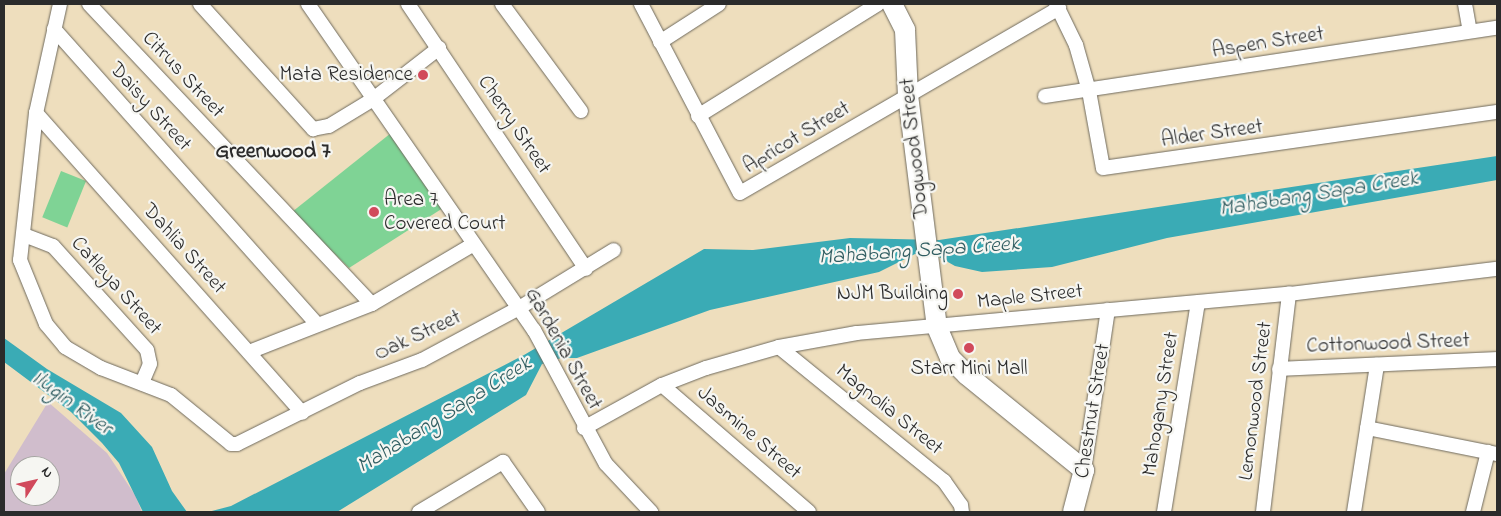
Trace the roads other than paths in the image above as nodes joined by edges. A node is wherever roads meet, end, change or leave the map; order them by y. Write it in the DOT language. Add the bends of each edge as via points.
graph roads {
  1 [pos="60,4"];
  2 [pos="89,4"];
  3 [pos="200,4"];
  4 [pos="308,4"];
  5 [pos="408,4"];
  6 [pos="502,4"];
  7 [pos="641,4"];
  8 [pos="719,4"];
  9 [pos="878,4"];
  10 [pos="892,4"];
  11 [pos="1465,4"];
  12 [pos="1058,6"];
  13 [pos="1497,28"];
  14 [pos="54,29"];
  15 [pos="1470,31"];
  16 [pos="660,42"];
  17 [pos="439,48"];
  18 [pos="1089,92"];
  19 [pos="908,95"];
  20 [pos="1045,96"];
  21 [pos="372,100"];
  22 [pos="580,111"];
  23 [pos="1497,112"];
  24 [pos="36,113"];
  25 [pos="698,116"];
  26 [pos="24,235"];
  27 [pos="474,244"];
  28 [pos="614,250"];
  29 [pos="586,269"];
  30 [pos="1497,269"];
  31 [pos="1289,294"];
  32 [pos="1198,303"];
  33 [pos="372,304"];
  34 [pos="519,308"];
  35 [pos="1108,310"];
  36 [pos="316,323"];
  37 [pos="937,327"];
  38 [pos="780,347"];
  39 [pos="248,352"];
  40 [pos="1497,359"];
  41 [pos="1376,365"];
  42 [pos="1280,369"];
  43 [pos="142,383"];
  44 [pos="662,385"];
  45 [pos="302,413"];
  46 [pos="584,428"];
  47 [pos="1367,428"];
  48 [pos="1493,453"];
  49 [pos="1084,470"];
  50 [pos="419,512"];
  51 [pos="538,512"];
  52 [pos="651,512"];
  53 [pos="809,512"];
  54 [pos="962,512"];
  55 [pos="1074,512"];
  56 [pos="1164,512"];
  57 [pos="1264,512"];
  58 [pos="1354,512"];
  59 [pos="1473,512"];
  1 -- 14 [label="street"];
  2 -- 33 [label="street, Citrus Street"];
  3 -- 21 [label="street" via="313,129 329,126"];
  4 -- 21 [label="street, Gardenia Street"];
  5 -- 17 [label="street, Cherry Street"];
  6 -- 22 [label="street"];
  7 -- 16 [label="street, Apricot Street"];
  8 -- 16 [label="street"];
  9 -- 25 [label="street"];
  10 -- 19 [label="street, Dogwood Street" via="904,30"];
  11 -- 15 [label="street"];
  12 -- 18 [label="street, Alder Street" via="1076,45"];
  12 -- 19 [label="street, Apricot Street"];
  13 -- 15 [label="street, Aspen Street"];
  14 -- 24 [label="street"];
  14 -- 36 [label="street, Daisy Street"];
  15 -- 18 [label="street, Aspen Street"];
  16 -- 25 [label="street, Apricot Street"];
  17 -- 21 [label="street"];
  17 -- 29 [label="street, Cherry Street"];
  18 -- 20 [label="street, Aspen Street"];
  18 -- 23 [label="street, Alder Street" via="1100,162 1103,168 1110,169"];
  19 -- 25 [label="street, Apricot Street" via="740,193"];
  19 -- 37 [label="street, Dogwood Street"];
  21 -- 27 [label="street, Gardenia Street"];
  24 -- 26 [label="street"];
  24 -- 39 [label="street, Dahlia Street"];
  26 -- 43 [label="street, Catleya Street" via="53,246 147,350 150,364"];
  26 -- 43 [label="street" via="20,260 46,324 65,347 101,368"];
  27 -- 33 [label="street"];
  27 -- 34 [label="street, Gardenia Street"];
  28 -- 29 [label="street, Oak Street"];
  29 -- 34 [label="street, Oak Street"];
  30 -- 31 [label="street, Maple Street"];
  31 -- 32 [label="street, Maple Street"];
  31 -- 42 [label="street, Lemonwood Street"];
  32 -- 35 [label="street, Maple Street"];
  32 -- 56 [label="street, Mahogany Street"];
  33 -- 36 [label="street"];
  34 -- 45 [label="street, Oak Street" via="422,360 360,383"];
  34 -- 46 [label="street, Gardenia Street" via="534,330"];
  35 -- 37 [label="street, Maple Street"];
  35 -- 49 [label="street, Chestnut Street"];
  36 -- 39 [label="street"];
  37 -- 38 [label="street, Maple Street" via="857,333"];
  37 -- 49 [label="street, Dogwood Street" via="950,358 966,375"];
  38 -- 44 [label="street, Maple Street" via="706,368"];
  38 -- 54 [label="street, Magnolia Street" via="944,481 961,505"];
  39 -- 45 [label="street, Dahlia Street"];
  40 -- 41 [label="street, Cottonwood Street"];
  41 -- 42 [label="street, Cottonwood Street"];
  41 -- 47 [label="street"];
  42 -- 57 [label="street, Lemonwood Street"];
  43 -- 45 [label="street, Oak Street" via="184,403 231,444 238,444"];
  44 -- 46 [label="street, Maple Street"];
  44 -- 53 [label="street, Jasmine Street"];
  46 -- 52 [label="street, Gardenia Street" via="606,464"];
  47 -- 48 [label="street"];
  47 -- 58 [label="street"];
  48 -- 59 [label="street"];
  49 -- 55 [label="street, Chestnut Street"];
  50 -- 51 [label="street" via="503,462"];
}
